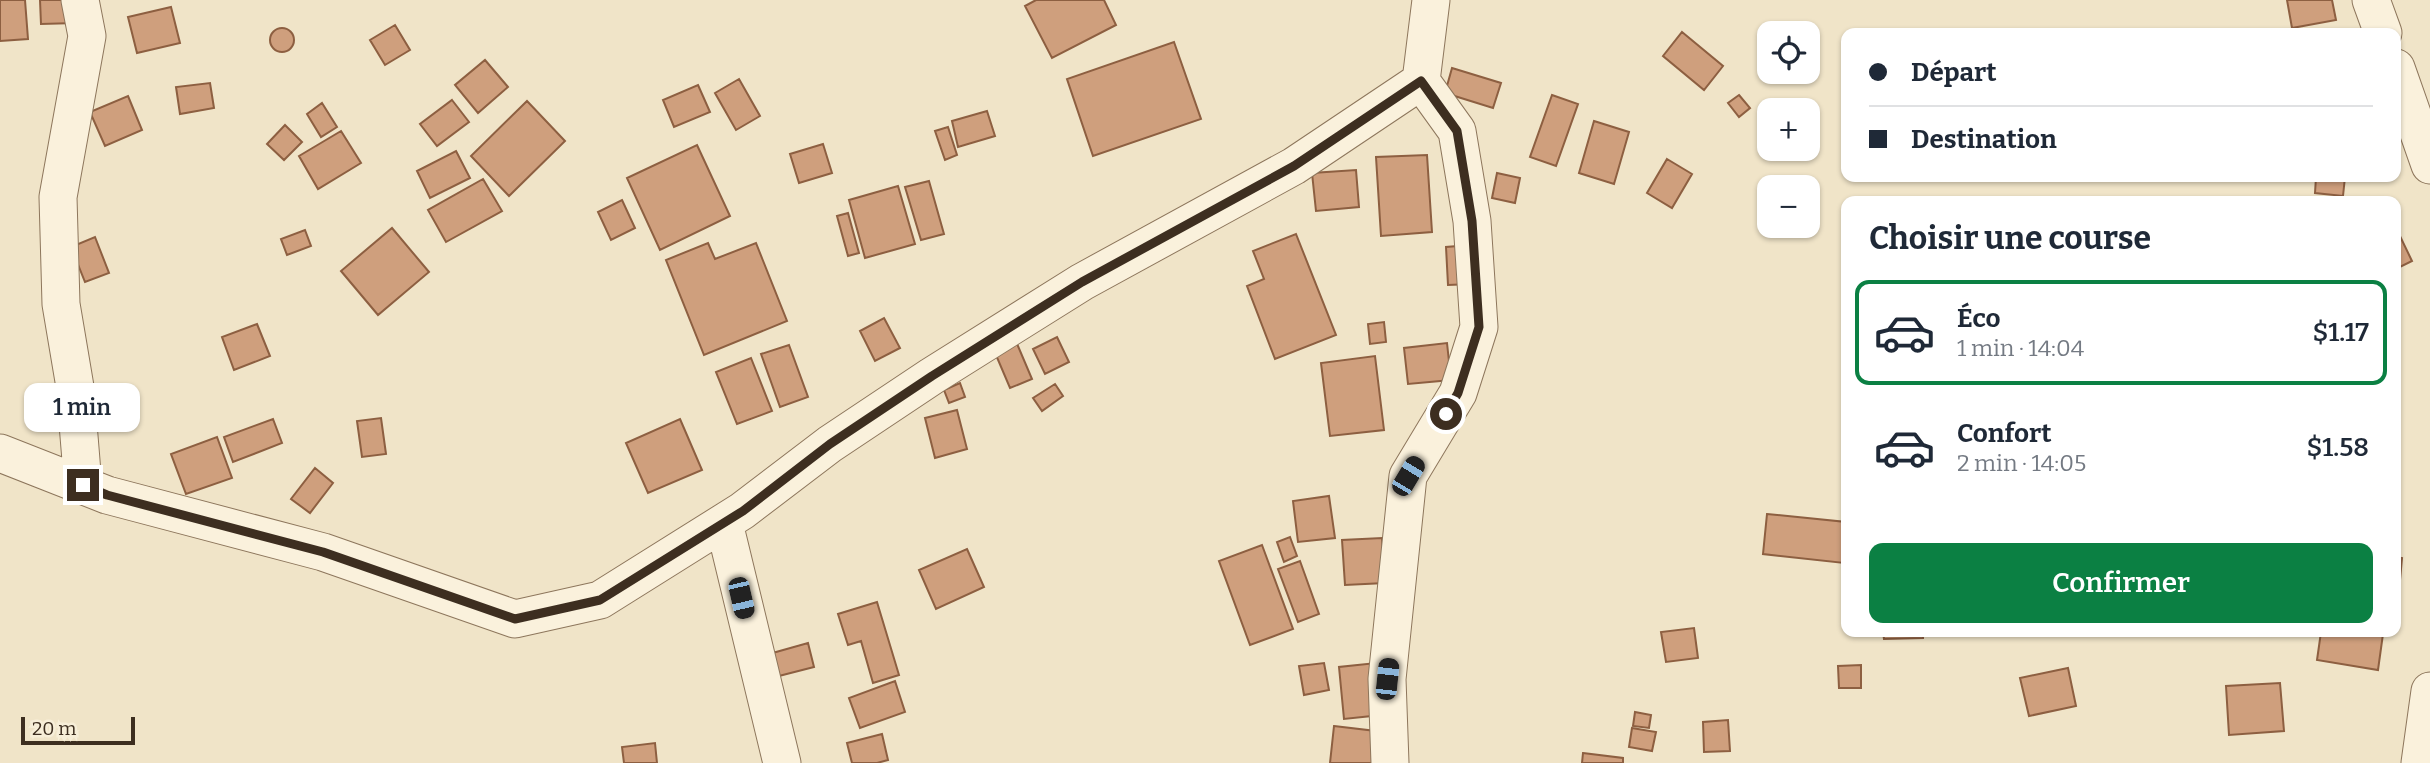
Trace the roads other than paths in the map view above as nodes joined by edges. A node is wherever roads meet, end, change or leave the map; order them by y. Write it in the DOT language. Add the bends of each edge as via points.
graph roads {
  1 [pos="80,0"];
  2 [pos="1431,0"];
  3 [pos="2371,0"];
  4 [pos="2381,28"];
  5 [pos="1421,81"];
  6 [pos="2401,82"];
  7 [pos="2430,165"];
  8 [pos="0,453"];
  9 [pos="83,485"];
  10 [pos="724,523"];
  11 [pos="2430,691"];
  12 [pos="782,763"];
  13 [pos="1390,763"];
  14 [pos="2420,763"];
  1 -- 9 [label="street" via="87,36 58,197 61,304 75,387"];
  2 -- 5 [label="street"];
  3 -- 4 [label="street"];
  5 -- 10 [label="street" via="1294,166 1082,282 943,368"];
  5 -- 13 [label="street" via="1457,131 1472,221 1479,327 1458,393 1408,476 1387,679"];
  6 -- 7 [label="street"];
  8 -- 9 [label="street"];
  9 -- 10 [label="street" via="323,552 515,619 600,600"];
  10 -- 12 [label="street"];
  11 -- 14 [label="street"];
}
